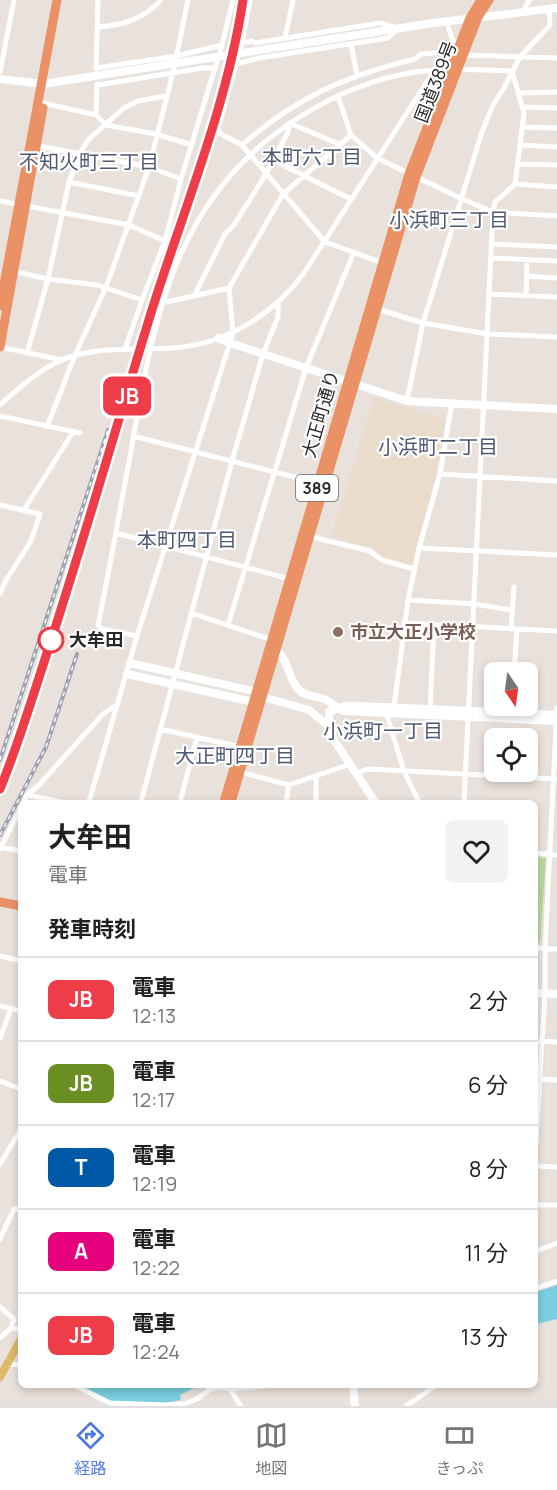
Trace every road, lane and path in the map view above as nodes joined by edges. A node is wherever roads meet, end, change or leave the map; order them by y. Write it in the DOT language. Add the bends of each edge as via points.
graph roads {
  1 [pos="14,0"];
  2 [pos="57,0"];
  3 [pos="98,0"];
  4 [pos="161,0"];
  5 [pos="188,0"];
  6 [pos="233,0"];
  7 [pos="250,0"];
  8 [pos="293,0"];
  9 [pos="481,0"];
  10 [pos="489,0"];
  11 [pos="529,0"];
  12 [pos="553,8"];
  13 [pos="523,12"];
  14 [pos="474,18"];
  15 [pos="446,21"];
  16 [pos="554,26"];
  17 [pos="97,27"];
  18 [pos="398,29"];
  19 [pos="0,34"];
  20 [pos="7,35"];
  21 [pos="285,38"];
  22 [pos="457,42"];
  23 [pos="242,43"];
  24 [pos="351,44"];
  25 [pos="222,45"];
  26 [pos="446,52"];
  27 [pos="464,55"];
  28 [pos="177,56"];
  29 [pos="520,57"];
  30 [pos="557,58"];
  31 [pos="236,64"];
  32 [pos="216,68"];
  33 [pos="454,69"];
  34 [pos="433,71"];
  35 [pos="512,71"];
  36 [pos="0,72"];
  37 [pos="173,73"];
  38 [pos="357,75"];
  39 [pos="96,76"];
  40 [pos="0,79"];
  41 [pos="43,84"];
  42 [pos="557,92"];
  43 [pos="519,93"];
  44 [pos="166,96"];
  45 [pos="338,96"];
  46 [pos="40,104"];
  47 [pos="523,107"];
  48 [pos="557,108"];
  49 [pos="96,115"];
  50 [pos="289,123"];
  51 [pos="106,125"];
  52 [pos="523,127"];
  53 [pos="557,128"];
  54 [pos="156,134"];
  55 [pos="351,135"];
  56 [pos="339,144"];
  57 [pos="33,145"];
  58 [pos="192,145"];
  59 [pos="242,145"];
  60 [pos="520,145"];
  61 [pos="557,147"];
  62 [pos="80,153"];
  63 [pos="250,155"];
  64 [pos="377,158"];
  65 [pos="273,160"];
  66 [pos="518,164"];
  67 [pos="557,165"];
  68 [pos="149,167"];
  69 [pos="266,174"];
  70 [pos="413,175"];
  71 [pos="303,176"];
  72 [pos="181,179"];
  73 [pos="69,182"];
  74 [pos="515,184"];
  75 [pos="557,187"];
  76 [pos="282,194"];
  77 [pos="139,196"];
  78 [pos="460,198"];
  79 [pos="351,199"];
  80 [pos="0,201"];
  81 [pos="22,206"];
  82 [pos="493,212"];
  83 [pos="61,213"];
  84 [pos="557,216"];
  85 [pos="129,225"];
  86 [pos="165,241"];
  87 [pos="325,242"];
  88 [pos="491,244"];
  89 [pos="557,247"];
  90 [pos="354,252"];
  91 [pos="491,258"];
  92 [pos="527,260"];
  93 [pos="557,261"];
  94 [pos="383,263"];
  95 [pos="10,271"];
  96 [pos="526,276"];
  97 [pos="557,278"];
  98 [pos="48,279"];
  99 [pos="106,287"];
  100 [pos="229,288"];
  101 [pos="489,294"];
  102 [pos="194,296"];
  103 [pos="525,296"];
  104 [pos="557,297"];
  105 [pos="142,300"];
  106 [pos="162,303"];
  107 [pos="278,303"];
  108 [pos="0,306"];
  109 [pos="377,309"];
  110 [pos="423,323"];
  111 [pos="233,333"];
  112 [pos="488,334"];
  113 [pos="557,337"];
  114 [pos="218,338"];
  115 [pos="230,344"];
  116 [pos="0,347"];
  117 [pos="125,349"];
  118 [pos="148,349"];
  119 [pos="27,352"];
  120 [pos="263,354"];
  121 [pos="75,355"];
  122 [pos="62,360"];
  123 [pos="306,368"];
  124 [pos="351,383"];
  125 [pos="407,401"];
  126 [pos="454,404"];
  127 [pos="0,405"];
  128 [pos="483,405"];
  129 [pos="557,409"];
  130 [pos="0,416"];
  131 [pos="47,427"];
  132 [pos="133,436"];
  133 [pos="194,452"];
  134 [pos="232,461"];
  135 [pos="274,472"];
  136 [pos="440,474"];
  137 [pos="480,478"];
  138 [pos="557,481"];
  139 [pos="318,483"];
  140 [pos="0,505"];
  141 [pos="24,510"];
  142 [pos="116,533"];
  143 [pos="307,536"];
  144 [pos="166,546"];
  145 [pos="419,548"];
  146 [pos="477,551"];
  147 [pos="557,555"];
  148 [pos="206,558"];
  149 [pos="245,568"];
  150 [pos="414,569"];
  151 [pos="290,579"];
  152 [pos="514,587"];
  153 [pos="0,594"];
  154 [pos="408,600"];
  155 [pos="474,604"];
  156 [pos="512,610"];
  157 [pos="190,613"];
  158 [pos="404,623"];
  159 [pos="434,624"];
  160 [pos="228,625"];
  161 [pos="472,627"];
  162 [pos="514,629"];
  163 [pos="557,631"];
  164 [pos="137,636"];
  165 [pos="273,646"];
  166 [pos="514,662"];
  167 [pos="130,663"];
  168 [pos="175,672"];
  169 [pos="127,674"];
  170 [pos="172,684"];
  171 [pos="297,687"];
  172 [pos="260,695"];
  173 [pos="254,702"];
  174 [pos="118,704"];
  175 [pos="291,704"];
  176 [pos="557,708"];
  177 [pos="335,709"];
  178 [pos="430,709"];
  179 [pos="391,710"];
  180 [pos="484,712"];
  181 [pos="538,712"];
  182 [pos="468,714"];
  183 [pos="557,715"];
  184 [pos="557,721"];
  185 [pos="329,727"];
  186 [pos="160,729"];
  187 [pos="196,737"];
  188 [pos="244,748"];
  189 [pos="351,764"];
  190 [pos="404,771"];
  191 [pos="240,772"];
  192 [pos="359,772"];
  193 [pos="466,775"];
  194 [pos="316,777"];
  195 [pos="556,779"];
  196 [pos="289,785"];
  197 [pos="27,795"];
  198 [pos="25,800"];
  199 [pos="51,800"];
  200 [pos="90,800"];
  201 [pos="142,800"];
  202 [pos="180,800"];
  203 [pos="225,800"];
  204 [pos="232,800"];
  205 [pos="286,800"];
  206 [pos="316,800"];
  207 [pos="374,800"];
  208 [pos="379,800"];
  209 [pos="418,800"];
  210 [pos="464,800"];
  211 [pos="18,814"];
  212 [pos="1,848"];
  213 [pos="18,851"];
  214 [pos="538,854"];
  215 [pos="550,854"];
  216 [pos="557,855"];
  217 [pos="0,902"];
  218 [pos="18,905"];
  219 [pos="538,948"];
  220 [pos="545,949"];
  221 [pos="557,949"];
  222 [pos="0,956"];
  223 [pos="18,960"];
  224 [pos="538,993"];
  225 [pos="545,993"];
  226 [pos="557,994"];
  227 [pos="0,1006"];
  228 [pos="11,1009"];
  229 [pos="18,1010"];
  230 [pos="0,1038"];
  231 [pos="538,1041"];
  232 [pos="543,1042"];
  233 [pos="557,1042"];
  234 [pos="538,1079"];
  235 [pos="557,1080"];
  236 [pos="0,1082"];
  237 [pos="18,1088"];
  238 [pos="18,1134"];
  239 [pos="0,1164"];
  240 [pos="538,1166"];
  241 [pos="557,1167"];
  242 [pos="538,1205"];
  243 [pos="557,1205"];
  244 [pos="18,1210"];
  245 [pos="0,1239"];
  246 [pos="557,1243"];
  247 [pos="538,1250"];
  248 [pos="557,1281"];
  249 [pos="538,1287"];
  250 [pos="0,1307"];
  251 [pos="11,1328"];
  252 [pos="18,1329"];
  253 [pos="1,1336"];
  254 [pos="18,1345"];
  255 [pos="8,1364"];
  256 [pos="18,1365"];
  257 [pos="1,1374"];
  258 [pos="80,1388"];
  259 [pos="207,1388"];
  260 [pos="220,1388"];
  261 [pos="241,1388"];
  262 [pos="349,1388"];
  263 [pos="353,1388"];
  264 [pos="432,1388"];
  265 [pos="230,1389"];
  266 [pos="138,1405"];
  267 [pos="241,1406"];
  268 [pos="350,1406"];
  269 [pos="355,1406"];
  270 [pos="406,1406"];
  1 -- 20 [label="street"];
  2 -- 41 [label="highway"];
  3 -- 17 [label="street"];
  4 -- 17 [label="street" via="137,18"];
  5 -- 28 [label="street"];
  6 -- 25 [label="street"];
  7 -- 23 [label="street"];
  8 -- 21 [label="street"];
  9 -- 14 [label="highway, 国道389号 / 389"];
  10 -- 14 [label="highway, 国道389号 / 389"];
  11 -- 13 [label="street"];
  12 -- 13 [label="street"];
  12 -- 16 [label="street"];
  13 -- 14 [label="street"];
  14 -- 15 [label="street"];
  14 -- 22 [label="highway, 国道389号 / 389"];
  14 -- 27 [label="highway, 国道389号 / 389"];
  15 -- 18 [label="street"];
  15 -- 22 [label="street"];
  16 -- 29 [label="street"];
  17 -- 39 [label="street"];
  18 -- 21 [label="street" via="381,23"];
  18 -- 24 [label="street" via="388,38"];
  18 -- 39 [label="street"];
  19 -- 20 [label="street"];
  20 -- 36 [label="street"];
  21 -- 23 [label="street"];
  22 -- 26 [label="street"];
  22 -- 33 [label="highway, 国道389号 / 389"];
  23 -- 31 [label="street"];
  24 -- 31 [label="street"];
  24 -- 38 [label="street"];
  25 -- 28 [label="street"];
  25 -- 32 [label="street"];
  26 -- 34 [label="street"];
  26 -- 38 [label="street" via="421,54"];
  27 -- 29 [label="street"];
  27 -- 33 [label="highway, 国道389号 / 389"];
  28 -- 37 [label="street"];
  28 -- 39 [label="street"];
  29 -- 30 [label="street"];
  29 -- 35 [label="street"];
  31 -- 59 [label="street" via="218,129"];
  32 -- 37 [label="street"];
  32 -- 58 [label="street"];
  33 -- 34 [label="street"];
  33 -- 35 [label="street"];
  33 -- 70 [label="highway, 国道389号 / 389"];
  34 -- 45 [label="street" via="396,76"];
  34 -- 64 [label="street"];
  35 -- 43 [label="street"];
  35 -- 78 [label="street" via="493,105"];
  37 -- 39 [label="street"];
  37 -- 44 [label="street"];
  38 -- 59 [label="street" via="300,101"];
  39 -- 41 [label="street"];
  39 -- 49 [label="street"];
  40 -- 41 [label="street"];
  41 -- 46 [label="highway"];
  42 -- 43 [label="street"];
  43 -- 47 [label="street"];
  44 -- 51 [label="street" via="138,101"];
  44 -- 54 [label="street"];
  45 -- 50 [label="street"];
  45 -- 55 [label="street"];
  46 -- 49 [label="street"];
  46 -- 57 [label="highway"];
  47 -- 48 [label="street"];
  47 -- 52 [label="street"];
  49 -- 51 [label="street"];
  50 -- 56 [label="street"];
  50 -- 63 [label="street"];
  50 -- 65 [label="street"];
  51 -- 54 [label="street"];
  51 -- 62 [label="street"];
  52 -- 53 [label="street"];
  52 -- 60 [label="street"];
  54 -- 58 [label="street"];
  54 -- 68 [label="street"];
  55 -- 56 [label="street"];
  55 -- 64 [label="street"];
  56 -- 71 [label="street"];
  57 -- 62 [label="street"];
  57 -- 81 [label="highway"];
  58 -- 72 [label="street"];
  59 -- 63 [label="street"];
  60 -- 61 [label="street"];
  60 -- 66 [label="street"];
  62 -- 68 [label="street"];
  62 -- 73 [label="street"];
  63 -- 69 [label="street"];
  63 -- 106 [label="street" via="196,222 175,264"];
  64 -- 70 [label="street"];
  64 -- 79 [label="street"];
  65 -- 69 [label="street"];
  65 -- 71 [label="street"];
  66 -- 67 [label="street"];
  66 -- 74 [label="street"];
  68 -- 72 [label="street"];
  68 -- 77 [label="street"];
  69 -- 76 [label="street"];
  69 -- 102 [label="street" via="225,234"];
  70 -- 78 [label="street"];
  70 -- 94 [label="highway, 大正町通り / 389"];
  70 -- 109 [label="highway, 大正町通り / 389"];
  71 -- 76 [label="street"];
  71 -- 79 [label="street"];
  72 -- 86 [label="street"];
  73 -- 77 [label="street"];
  73 -- 83 [label="street"];
  74 -- 75 [label="street"];
  74 -- 82 [label="street" via="495,202"];
  76 -- 87 [label="street"];
  76 -- 100 [label="street"];
  77 -- 85 [label="street"];
  78 -- 82 [label="street"];
  78 -- 110 [label="street"];
  79 -- 87 [label="street"];
  80 -- 81 [label="street"];
  81 -- 83 [label="street"];
  81 -- 95 [label="highway"];
  82 -- 84 [label="street"];
  82 -- 88 [label="street"];
  83 -- 85 [label="street"];
  83 -- 98 [label="street"];
  85 -- 86 [label="street"];
  85 -- 99 [label="street"];
  86 -- 105 [label="street"];
  87 -- 90 [label="street"];
  87 -- 107 [label="street"];
  88 -- 89 [label="street"];
  88 -- 91 [label="street"];
  90 -- 94 [label="street"];
  90 -- 123 [label="street"];
  91 -- 92 [label="street"];
  91 -- 101 [label="street"];
  92 -- 93 [label="street"];
  92 -- 96 [label="street"];
  94 -- 124 [label="highway, 大正町通り / 389"];
  95 -- 98 [label="street"];
  95 -- 108 [label="highway"];
  95 -- 116 [label="highway"];
  96 -- 97 [label="street"];
  96 -- 103 [label="street"];
  98 -- 99 [label="street"];
  98 -- 119 [label="street"];
  99 -- 105 [label="street"];
  99 -- 121 [label="street"];
  100 -- 102 [label="street"];
  100 -- 111 [label="street"];
  101 -- 103 [label="street"];
  101 -- 112 [label="street"];
  102 -- 106 [label="street"];
  103 -- 104 [label="street"];
  105 -- 117 [label="street"];
  106 -- 118 [label="street"];
  107 -- 111 [label="street"];
  107 -- 120 [label="street" via="278,318"];
  109 -- 110 [label="street"];
  109 -- 124 [label="highway, 大正町通り / 389"];
  110 -- 112 [label="street"];
  110 -- 125 [label="street"];
  111 -- 114 [label="street"];
  111 -- 115 [label="street"];
  112 -- 113 [label="street"];
  112 -- 128 [label="street"];
  114 -- 115 [label="street"];
  114 -- 118 [label="street" via="176,348"];
  115 -- 120 [label="street"];
  115 -- 133 [label="street"];
  116 -- 119 [label="street"];
  117 -- 118 [label="street"];
  117 -- 121 [label="street"];
  118 -- 132 [label="street"];
  119 -- 122 [label="street"];
  120 -- 123 [label="street"];
  120 -- 134 [label="street"];
  121 -- 122 [label="street"];
  121 -- 131 [label="street"];
  122 -- 127 [label="street" via="34,376"];
  123 -- 124 [label="street"];
  123 -- 135 [label="street"];
  124 -- 125 [label="street"];
  124 -- 139 [label="highway, 大正町通り / 389"];
  124 -- 143 [label="highway, 大正町通り / 389"];
  125 -- 126 [label="street"];
  126 -- 128 [label="street"];
  126 -- 136 [label="street"];
  128 -- 129 [label="street"];
  128 -- 137 [label="street"];
  130 -- 131 [label="street"];
  131 -- 141 [label="street" via="76,432"];
  132 -- 133 [label="street"];
  132 -- 142 [label="street"];
  133 -- 134 [label="street"];
  133 -- 144 [label="street"];
  134 -- 135 [label="street"];
  134 -- 148 [label="street"];
  135 -- 139 [label="street"];
  135 -- 149 [label="street"];
  136 -- 137 [label="street"];
  136 -- 145 [label="street"];
  137 -- 138 [label="street"];
  137 -- 146 [label="street"];
  139 -- 143 [label="highway, 大正町通り / 389"];
  140 -- 141 [label="street"];
  141 -- 153 [label="street" via="40,514 31,541"];
  142 -- 144 [label="street"];
  142 -- 164 [label="street" via="98,625"];
  143 -- 150 [label="street" via="370,551 382,560"];
  143 -- 151 [label="highway, 大正町通り / 389"];
  143 -- 165 [label="highway, 大正町通り / 389"];
  144 -- 148 [label="street"];
  144 -- 164 [label="street"];
  145 -- 146 [label="street"];
  145 -- 150 [label="street"];
  146 -- 147 [label="street"];
  146 -- 155 [label="street"];
  148 -- 149 [label="street"];
  148 -- 157 [label="street"];
  149 -- 151 [label="street"];
  149 -- 160 [label="street"];
  150 -- 154 [label="street"];
  151 -- 165 [label="highway, 大正町通り / 389"];
  152 -- 156 [label="street"];
  154 -- 155 [label="street"];
  154 -- 158 [label="street"];
  155 -- 156 [label="street"];
  155 -- 161 [label="street"];
  156 -- 162 [label="street"];
  157 -- 160 [label="street"];
  157 -- 168 [label="street"];
  158 -- 159 [label="street"];
  158 -- 179 [label="street"];
  159 -- 161 [label="street"];
  159 -- 178 [label="street"];
  160 -- 165 [label="street"];
  161 -- 162 [label="street"];
  161 -- 182 [label="street"];
  162 -- 163 [label="street"];
  162 -- 166 [label="street"];
  164 -- 167 [label="street"];
  165 -- 171 [label="street"];
  165 -- 172 [label="highway, 大正町通り / 389"];
  167 -- 168 [label="street"];
  167 -- 169 [label="street"];
  168 -- 170 [label="street"];
  168 -- 172 [label="street"];
  169 -- 170 [label="street"];
  169 -- 174 [label="street"];
  170 -- 173 [label="street"];
  170 -- 186 [label="street"];
  171 -- 175 [label="street"];
  171 -- 177 [label="street" via="306,695 329,701"];
  172 -- 173 [label="highway, 大正町通り / 389"];
  172 -- 175 [label="street"];
  172 -- 188 [label="highway, 大正町通り / 389"];
  173 -- 188 [label="highway, 大正町通り / 389"];
  174 -- 197 [label="street" via="103,714"];
  174 -- 200 [label="street"];
  175 -- 185 [label="street" via="309,711"];
  176 -- 183 [label="street"];
  177 -- 179 [label="street"];
  177 -- 185 [label="street" via="329,712"];
  178 -- 179 [label="street"];
  178 -- 182 [label="street"];
  179 -- 182 [label="street"];
  179 -- 190 [label="street" via="388,719"];
  180 -- 182 [label="street"];
  181 -- 183 [label="street"];
  182 -- 184 [label="street"];
  182 -- 193 [label="street"];
  183 -- 184 [label="street"];
  184 -- 195 [label="street"];
  185 -- 189 [label="street"];
  185 -- 192 [label="street"];
  186 -- 187 [label="street"];
  186 -- 201 [label="street"];
  187 -- 188 [label="street"];
  187 -- 202 [label="street"];
  188 -- 191 [label="highway, 大正町通り / 389"];
  188 -- 203 [label="highway, 大正町通り / 389"];
  189 -- 192 [label="street"];
  189 -- 194 [label="street"];
  190 -- 192 [label="street"];
  190 -- 193 [label="street"];
  190 -- 209 [label="street"];
  191 -- 196 [label="street"];
  191 -- 204 [label="highway, 大正町通り / 389"];
  192 -- 207 [label="street"];
  192 -- 208 [label="street"];
  193 -- 195 [label="street"];
  193 -- 210 [label="street"];
  194 -- 196 [label="street"];
  194 -- 206 [label="street"];
  195 -- 215 [label="street"];
  196 -- 205 [label="street"];
  197 -- 198 [label="street"];
  197 -- 199 [label="street"];
  211 -- 212 [label="street"];
  212 -- 213 [label="street"];
  214 -- 215 [label="street"];
  215 -- 216 [label="street"];
  215 -- 220 [label="street"];
  217 -- 218 [label="highway"];
  219 -- 220 [label="street"];
  220 -- 221 [label="street"];
  220 -- 225 [label="street"];
  222 -- 223 [label="street"];
  224 -- 225 [label="street"];
  225 -- 226 [label="street"];
  225 -- 232 [label="street"];
  227 -- 228 [label="street"];
  228 -- 229 [label="street"];
  228 -- 230 [label="street"];
  231 -- 232 [label="street"];
  232 -- 233 [label="street"];
  232 -- 234 [label="street"];
  234 -- 235 [label="street"];
  236 -- 237 [label="street"];
  238 -- 239 [label="street"];
  240 -- 241 [label="street"];
  242 -- 243 [label="street"];
  244 -- 245 [label="street" via="14,1209"];
  246 -- 247 [label="street"];
  248 -- 249 [label="street"];
  250 -- 251 [label="street" via="14,1319"];
  251 -- 252 [label="street"];
  251 -- 253 [label="street"];
  254 -- 255 [label="main road"];
  255 -- 256 [label="street"];
  255 -- 257 [label="main road"];
  258 -- 266 [label="street" via="110,1403"];
  259 -- 266 [label="street" via="197,1400 184,1404"];
  260 -- 265 [label="street"];
  261 -- 265 [label="street"];
  262 -- 268 [label="street"];
  263 -- 269 [label="street"];
  264 -- 270 [label="street"];
  265 -- 267 [label="street"];
}
